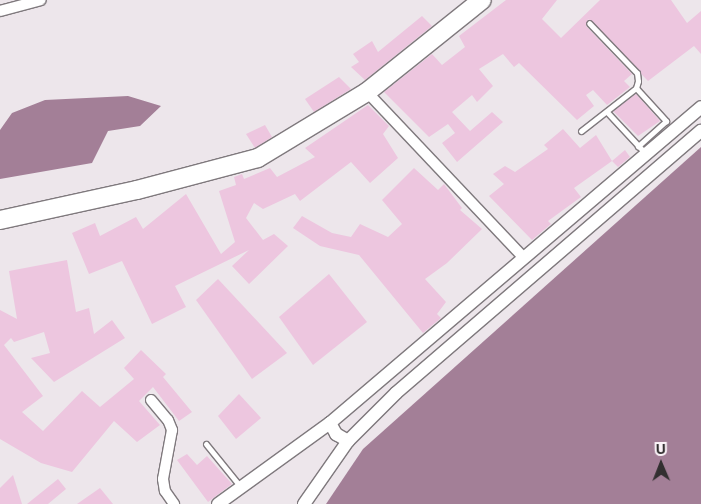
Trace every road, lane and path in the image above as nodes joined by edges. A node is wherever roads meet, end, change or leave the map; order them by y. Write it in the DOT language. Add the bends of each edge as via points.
graph roads {
  1 [pos="41,0"];
  2 [pos="482,0"];
  3 [pos="0,11"];
  4 [pos="589,23"];
  5 [pos="636,88"];
  6 [pos="367,92"];
  7 [pos="701,107"];
  8 [pos="607,112"];
  9 [pos="666,130"];
  10 [pos="701,131"];
  11 [pos="581,132"];
  12 [pos="641,153"];
  13 [pos="653,172"];
  14 [pos="0,220"];
  15 [pos="524,258"];
  16 [pos="151,400"];
  17 [pos="330,423"];
  18 [pos="348,441"];
  19 [pos="206,444"];
  20 [pos="242,488"];
  21 [pos="174,504"];
  22 [pos="218,504"];
  23 [pos="304,504"];
  1 -- 3 [label="street"];
  2 -- 6 [label="highway"];
  4 -- 5 [label="lane" via="637,73"];
  5 -- 8 [label="lane"];
  5 -- 9 [label="lane" via="665,118"];
  6 -- 14 [label="highway" via="277,149 243,164"];
  6 -- 15 [label="street"];
  7 -- 9 [label="street"];
  8 -- 11 [label="lane"];
  8 -- 12 [label="lane"];
  9 -- 12 [label="street"];
  10 -- 13 [label="street"];
  12 -- 13 [label="street"];
  12 -- 15 [label="street"];
  13 -- 18 [label="street" via="404,387"];
  15 -- 17 [label="street"];
  16 -- 21 [label="street" via="172,430 163,479 164,491"];
  17 -- 18 [label="street" via="336,434"];
  17 -- 20 [label="street"];
  18 -- 23 [label="street"];
  19 -- 20 [label="lane"];
  20 -- 22 [label="street"];
}
